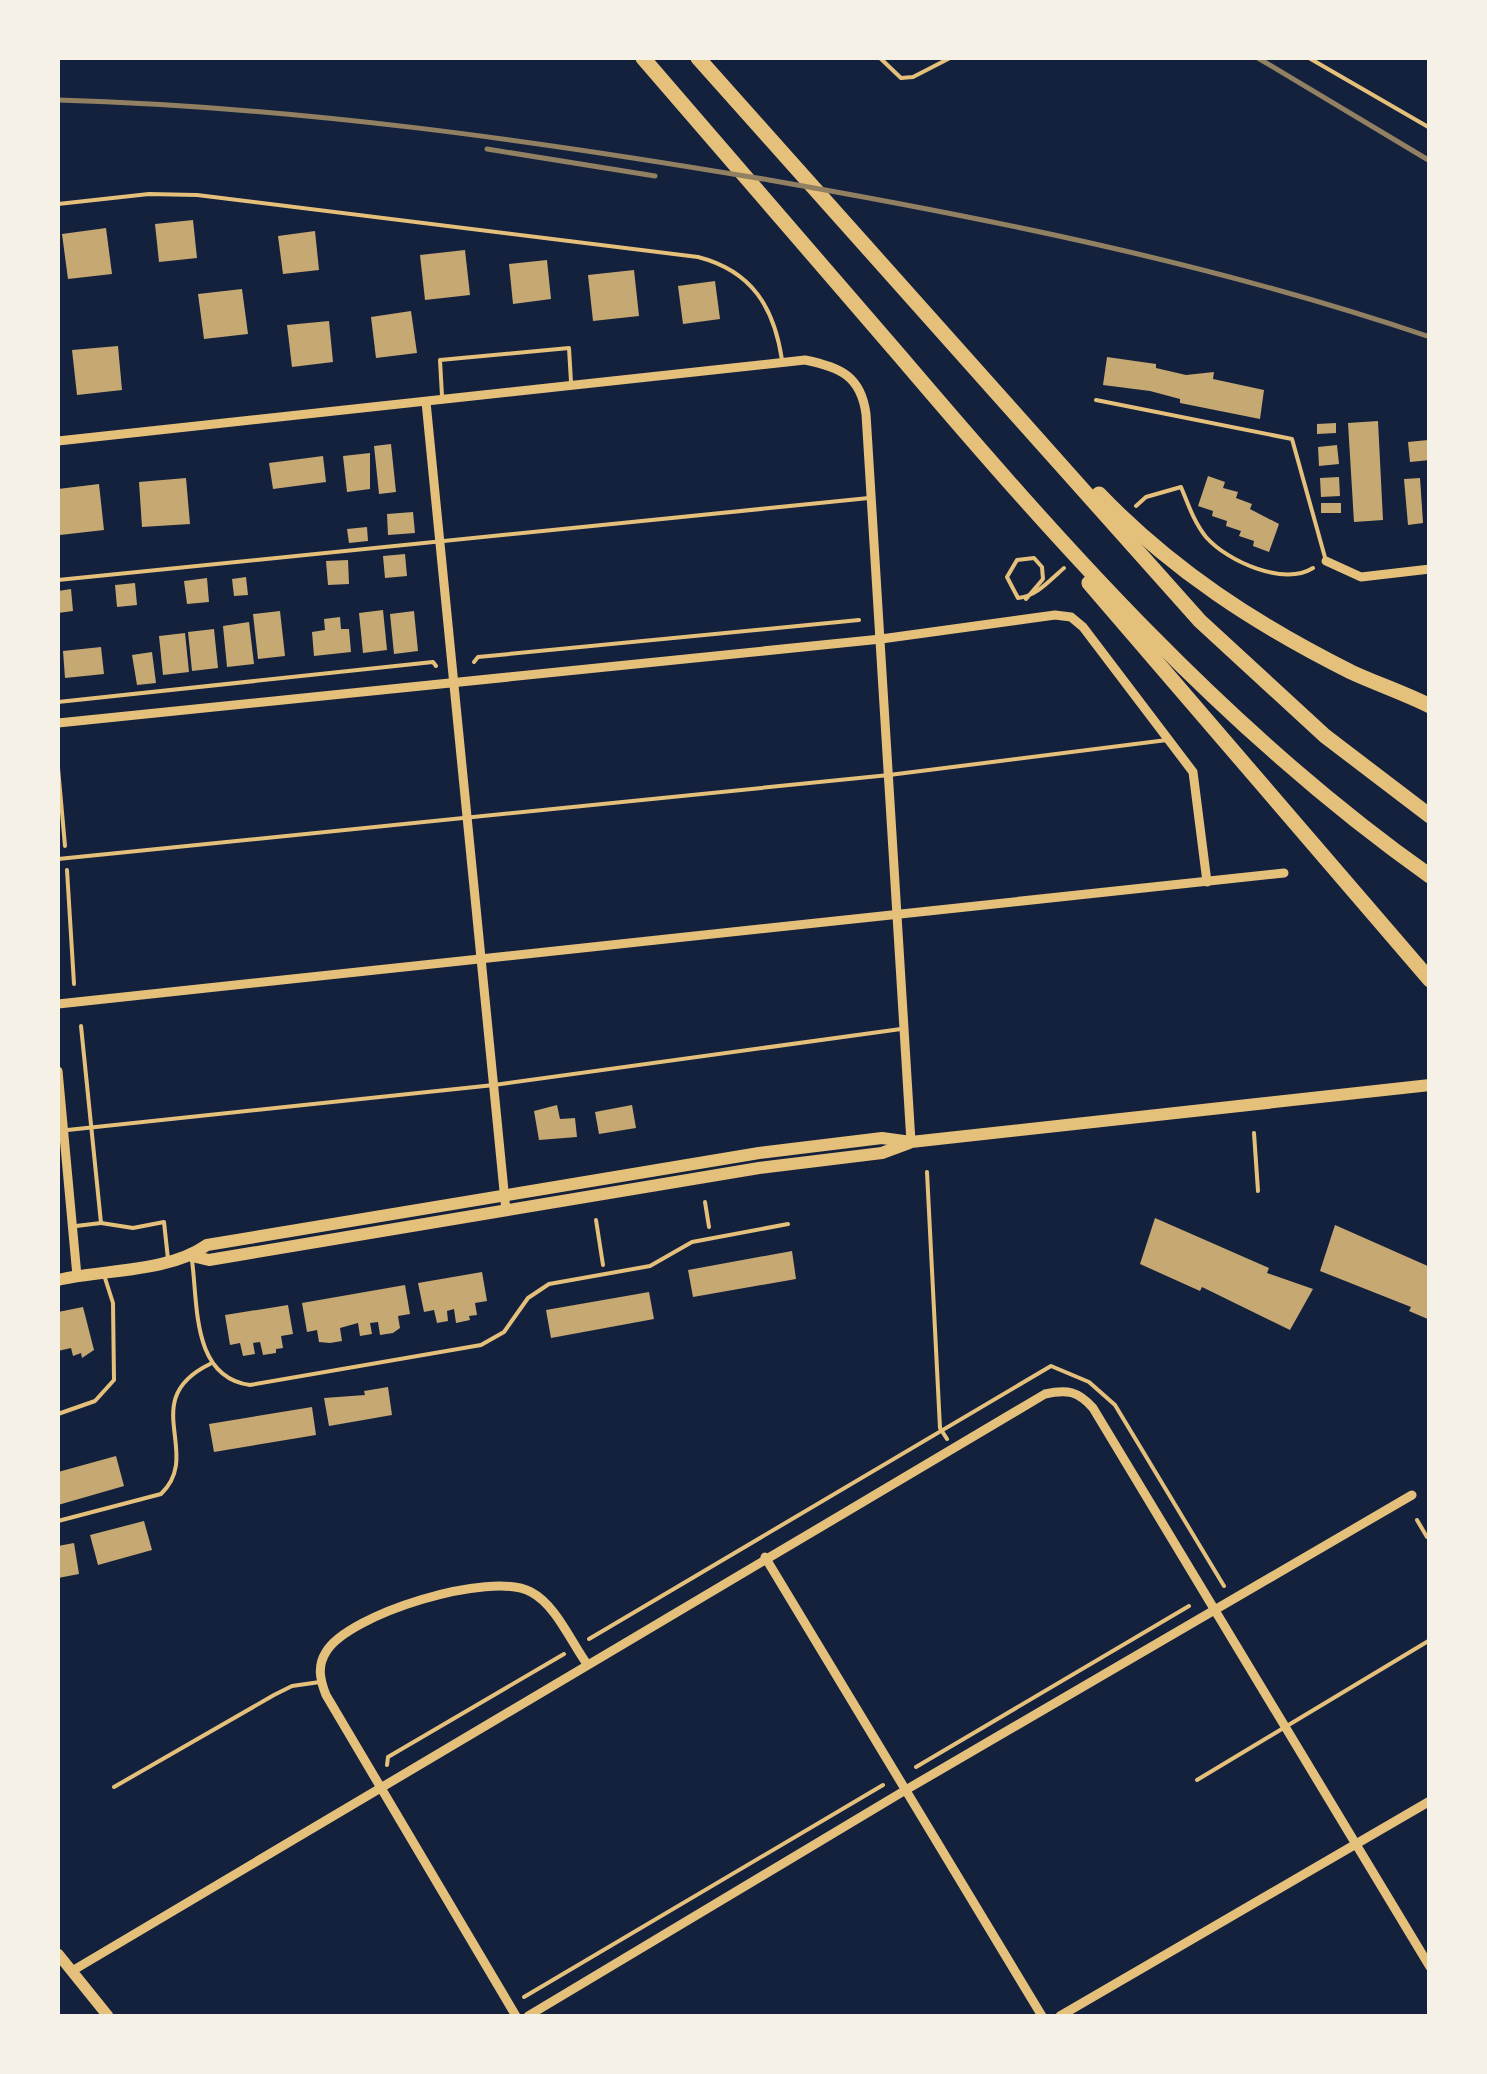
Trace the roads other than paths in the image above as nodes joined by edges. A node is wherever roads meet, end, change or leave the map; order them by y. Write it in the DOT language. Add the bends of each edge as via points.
graph roads {
  1 [pos="642,58"];
  2 [pos="698,58"];
  3 [pos="880,58"];
  4 [pos="950,58"];
  5 [pos="58,204"];
  6 [pos="951,343"];
  7 [pos="783,364"];
  8 [pos="572,385"];
  9 [pos="1096,400"];
  10 [pos="442,401"];
  11 [pos="426,402"];
  12 [pos="58,441"];
  13 [pos="872,498"];
  14 [pos="1044,524"];
  15 [pos="439,540"];
  16 [pos="1326,561"];
  17 [pos="1430,569"];
  18 [pos="58,580"];
  19 [pos="881,639"];
  20 [pos="450,681"];
  21 [pos="1430,706"];
  22 [pos="58,723"];
  23 [pos="1167,740"];
  24 [pos="889,775"];
  25 [pos="1430,816"];
  26 [pos="470,817"];
  27 [pos="58,859"];
  28 [pos="1284,873"];
  29 [pos="1430,876"];
  30 [pos="1207,882"];
  31 [pos="900,917"];
  32 [pos="484,960"];
  33 [pos="1430,980"];
  34 [pos="58,1004"];
  35 [pos="81,1026"];
  36 [pos="905,1029"];
  37 [pos="58,1071"];
  38 [pos="494,1084"];
  39 [pos="1430,1085"];
  40 [pos="61,1131"];
  41 [pos="90,1131"];
  42 [pos="911,1142"];
  43 [pos="504,1196"];
  44 [pos="506,1211"];
  45 [pos="101,1223"];
  46 [pos="788,1224"];
  47 [pos="73,1227"];
  48 [pos="192,1256"];
  49 [pos="168,1261"];
  50 [pos="102,1271"];
  51 [pos="77,1276"];
  52 [pos="58,1280"];
  53 [pos="210,1364"];
  54 [pos="58,1414"];
  55 [pos="1412,1495"];
  56 [pos="58,1521"];
  57 [pos="764,1558"];
  58 [pos="1216,1610"];
  59 [pos="1430,1640"];
  60 [pos="586,1664"];
  61 [pos="320,1682"];
  62 [pos="1284,1725"];
  63 [pos="1197,1780"];
  64 [pos="380,1786"];
  65 [pos="114,1788"];
  66 [pos="904,1790"];
  67 [pos="1430,1801"];
  68 [pos="1355,1845"];
  69 [pos="58,1954"];
  70 [pos="1430,1967"];
  71 [pos="72,1971"];
  72 [pos="108,2016"];
  73 [pos="516,2016"];
  74 [pos="528,2016"];
  75 [pos="1042,2016"];
  76 [pos="1060,2016"];
  1 -- 14 [label="highway"];
  2 -- 6 [label="highway"];
  3 -- 4 [label="lane" via="901,78"];
  5 -- 7 [label="lane" via="197,195 698,257 726,264 761,294 773,315"];
  6 -- 21 [label="highway" via="1141,538 1180,568 1294,643"];
  6 -- 25 [label="highway" via="1225,646 1325,736"];
  7 -- 8 [label="street"];
  7 -- 13 [label="street" via="805,360 843,370 863,392"];
  8 -- 10 [label="street"];
  8 -- 10 [label="lane" via="569,348 440,360"];
  9 -- 16 [label="lane" via="1292,439"];
  10 -- 11 [label="street"];
  11 -- 12 [label="street"];
  11 -- 15 [label="street"];
  13 -- 15 [label="lane"];
  13 -- 19 [label="street"];
  14 -- 29 [label="highway" via="1279,758"];
  14 -- 33 [label="highway" via="1117,618"];
  15 -- 18 [label="lane"];
  15 -- 20 [label="street"];
  16 -- 17 [label="street" via="1362,577"];
  19 -- 20 [label="street"];
  19 -- 23 [label="street" via="1071,617"];
  19 -- 24 [label="street"];
  20 -- 22 [label="street"];
  20 -- 26 [label="street"];
  23 -- 24 [label="lane"];
  23 -- 30 [label="street" via="1193,772"];
  24 -- 26 [label="lane"];
  24 -- 31 [label="street"];
  26 -- 27 [label="lane"];
  26 -- 32 [label="street"];
  28 -- 30 [label="street"];
  30 -- 31 [label="street"];
  31 -- 32 [label="street"];
  31 -- 36 [label="street"];
  32 -- 34 [label="street"];
  32 -- 38 [label="street"];
  35 -- 41 [label="lane"];
  36 -- 38 [label="lane"];
  36 -- 42 [label="street"];
  37 -- 40 [label="street"];
  38 -- 41 [label="lane"];
  38 -- 43 [label="street"];
  39 -- 42 [label="main road"];
  40 -- 41 [label="lane"];
  40 -- 47 [label="street"];
  41 -- 45 [label="lane"];
  42 -- 43 [label="main road" via="882,1138 759,1153"];
  42 -- 44 [label="main road"];
  43 -- 44 [label="street"];
  43 -- 48 [label="main road" via="207,1245"];
  44 -- 48 [label="main road" via="209,1260"];
  45 -- 47 [label="lane"];
  45 -- 49 [label="lane" via="133,1228 164,1222"];
  46 -- 53 [label="lane" via="692,1242 650,1266 549,1284 528,1298 504,1332 481,1345 250,1385 234,1383"];
  47 -- 51 [label="street"];
  48 -- 49 [label="main road"];
  48 -- 53 [label="lane"];
  49 -- 50 [label="main road"];
  50 -- 51 [label="main road"];
  50 -- 54 [label="lane" via="113,1302 114,1380 95,1401"];
  51 -- 52 [label="main road"];
  53 -- 56 [label="lane" via="172,1400 178,1468 172,1484 161,1494"];
  55 -- 58 [label="street"];
  57 -- 58 [label="street" via="1045,1394 1074,1391 1093,1408"];
  57 -- 60 [label="street"];
  57 -- 66 [label="street"];
  58 -- 62 [label="street"];
  58 -- 66 [label="street"];
  59 -- 62 [label="lane"];
  60 -- 61 [label="street" via="546,1603 519,1586 504,1586 446,1590 344,1635 324,1654"];
  60 -- 64 [label="street"];
  61 -- 64 [label="street"];
  61 -- 65 [label="lane" via="274,1695"];
  62 -- 63 [label="lane"];
  62 -- 68 [label="street"];
  64 -- 71 [label="street"];
  64 -- 73 [label="street"];
  66 -- 74 [label="street"];
  66 -- 75 [label="street"];
  67 -- 68 [label="street"];
  68 -- 70 [label="street"];
  68 -- 76 [label="street"];
  69 -- 71 [label="street"];
  71 -- 72 [label="street"];
}
